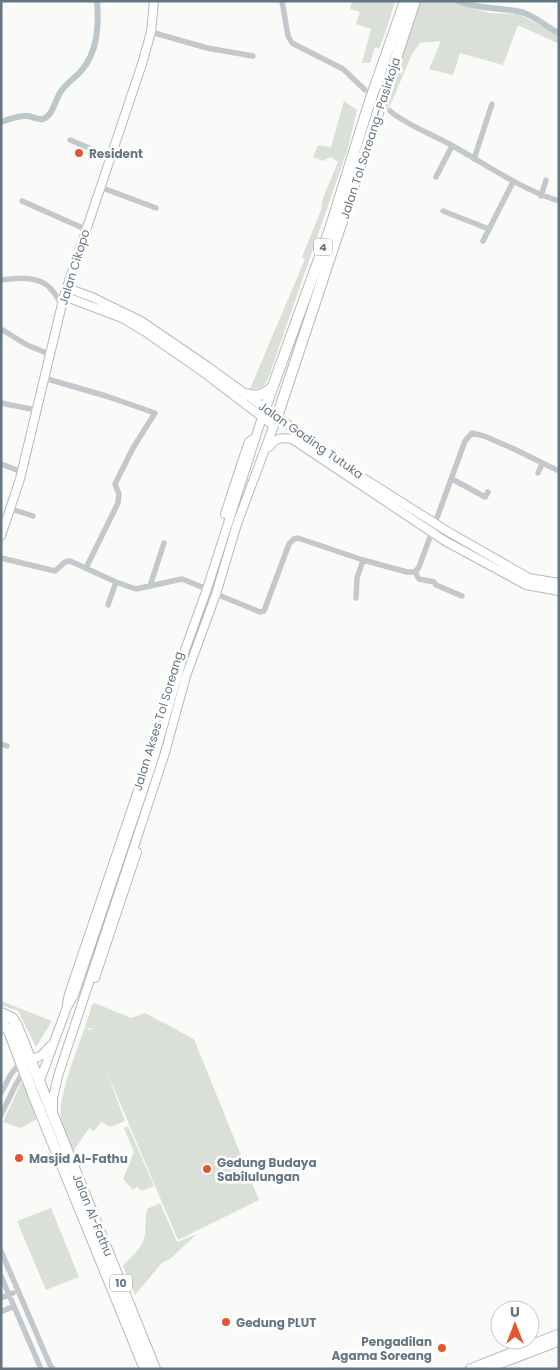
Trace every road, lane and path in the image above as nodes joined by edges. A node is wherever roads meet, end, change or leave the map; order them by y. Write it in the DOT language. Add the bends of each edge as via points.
graph roads {
  1 [pos="154,1"];
  2 [pos="282,1"];
  3 [pos="405,1"];
  4 [pos="415,1"];
  5 [pos="150,32"];
  6 [pos="253,56"];
  7 [pos="364,89"];
  8 [pos="492,104"];
  9 [pos="390,111"];
  10 [pos="70,140"];
  11 [pos="452,146"];
  12 [pos="111,157"];
  13 [pos="474,159"];
  14 [pos="436,178"];
  15 [pos="546,180"];
  16 [pos="513,182"];
  17 [pos="100,187"];
  18 [pos="541,196"];
  19 [pos="22,201"];
  20 [pos="559,201"];
  21 [pos="156,208"];
  22 [pos="443,211"];
  23 [pos="85,229"];
  24 [pos="489,229"];
  25 [pos="483,241"];
  26 [pos="1,280"];
  27 [pos="67,288"];
  28 [pos="63,300"];
  29 [pos="1,329"];
  30 [pos="50,354"];
  31 [pos="44,378"];
  32 [pos="272,388"];
  33 [pos="246,394"];
  34 [pos="1,403"];
  35 [pos="36,410"];
  36 [pos="264,413"];
  37 [pos="276,422"];
  38 [pos="255,438"];
  39 [pos="263,455"];
  40 [pos="1,464"];
  41 [pos="542,464"];
  42 [pos="558,469"];
  43 [pos="22,472"];
  44 [pos="538,474"];
  45 [pos="452,480"];
  46 [pos="488,492"];
  47 [pos="11,510"];
  48 [pos="33,516"];
  49 [pos="436,524"];
  50 [pos="432,533"];
  51 [pos="1,536"];
  52 [pos="164,543"];
  53 [pos="1,558"];
  54 [pos="363,560"];
  55 [pos="86,568"];
  56 [pos="415,572"];
  57 [pos="116,582"];
  58 [pos="559,583"];
  59 [pos="150,586"];
  60 [pos="202,587"];
  61 [pos="559,591"];
  62 [pos="221,596"];
  63 [pos="462,596"];
  64 [pos="356,598"];
  65 [pos="108,605"];
  66 [pos="182,649"];
  67 [pos="186,684"];
  68 [pos="136,813"];
  69 [pos="144,816"];
  70 [pos="67,1007"];
  71 [pos="80,1011"];
  72 [pos="1,1013"];
  73 [pos="1,1022"];
  74 [pos="57,1036"];
  75 [pos="27,1063"];
  76 [pos="58,1076"];
  77 [pos="38,1089"];
  78 [pos="1,1093"];
  79 [pos="1,1116"];
  80 [pos="54,1121"];
  81 [pos="81,1200"];
  82 [pos="1,1251"];
  83 [pos="1,1276"];
  84 [pos="18,1291"];
  85 [pos="9,1294"];
  86 [pos="1,1298"];
  87 [pos="14,1306"];
  88 [pos="1,1312"];
  89 [pos="559,1334"];
  90 [pos="559,1341"];
  91 [pos="139,1342"];
  92 [pos="41,1369"];
  93 [pos="53,1369"];
  94 [pos="145,1369"];
  95 [pos="155,1369"];
  96 [pos="470,1369"];
  97 [pos="486,1369"];
  1 -- 5 [label="street, Jalan Cikopo"];
  2 -- 7 [label="street" via="292,43 343,69"];
  3 -- 32 [label="highway, Jalan Tol Soreang–Pasirkoja / 4" via="330,229"];
  4 -- 37 [label="highway, Jalan Tol Soreang–Pasirkoja / 4"];
  5 -- 6 [label="street" via="207,48"];
  5 -- 12 [label="street, Jalan Cikopo"];
  8 -- 13 [label="street"];
  9 -- 11 [label="street"];
  10 -- 12 [label="street"];
  11 -- 13 [label="street"];
  11 -- 14 [label="street"];
  12 -- 17 [label="street, Jalan Cikopo"];
  13 -- 16 [label="street"];
  15 -- 18 [label="street"];
  16 -- 18 [label="street"];
  16 -- 24 [label="street"];
  17 -- 21 [label="street"];
  17 -- 23 [label="street, Jalan Cikopo"];
  18 -- 20 [label="street"];
  19 -- 23 [label="street"];
  22 -- 24 [label="street"];
  23 -- 27 [label="street, Jalan Cikopo"];
  24 -- 25 [label="street"];
  26 -- 28 [label="street" via="22,277 46,285"];
  27 -- 28 [label="street, Jalan Cikopo"];
  27 -- 33 [label="street, Jalan Gading Tutuka" via="141,321"];
  28 -- 30 [label="street, Jalan Cikopo"];
  28 -- 36 [label="street, Jalan Gading Tutuka" via="122,318"];
  29 -- 30 [label="street"];
  30 -- 31 [label="street, Jalan Cikopo"];
  31 -- 35 [label="street, Jalan Cikopo"];
  31 -- 55 [label="street" via="155,414 115,484 118,503"];
  32 -- 33 [label="highway" via="261,395"];
  32 -- 36 [label="highway, Jalan Tol Soreang–Pasirkoja / 4"];
  33 -- 36 [label="street, Jalan Gading Tutuka"];
  34 -- 35 [label="street"];
  35 -- 43 [label="street, Jalan Cikopo"];
  36 -- 37 [label="street, Jalan Gading Tutuka"];
  36 -- 38 [label="street, Jalan Akses Tol Soreang"];
  37 -- 39 [label="street, Jalan Akses Tol Soreang"];
  37 -- 49 [label="street, Jalan Gading Tutuka"];
  38 -- 60 [label="street, Jalan Akses Tol Soreang" via="246,450"];
  38 -- 66 [label="street, Jalan Akses Tol Soreang"];
  39 -- 50 [label="street, Jalan Gading Tutuka" via="274,440 280,437 292,439"];
  39 -- 62 [label="street, Jalan Akses Tol Soreang" via="263,469"];
  39 -- 67 [label="street, Jalan Akses Tol Soreang"];
  40 -- 43 [label="street"];
  41 -- 42 [label="street"];
  41 -- 44 [label="street"];
  41 -- 45 [label="street" via="472,433 465,441"];
  43 -- 47 [label="street, Jalan Cikopo"];
  45 -- 46 [label="street" via="484,496"];
  45 -- 49 [label="street"];
  47 -- 48 [label="street"];
  47 -- 51 [label="street, Jalan Cikopo"];
  49 -- 50 [label="street"];
  49 -- 58 [label="street, Jalan Gading Tutuka" via="529,578"];
  50 -- 56 [label="street"];
  50 -- 61 [label="street, Jalan Gading Tutuka" via="526,585"];
  52 -- 59 [label="street"];
  53 -- 55 [label="street" via="52,571 68,561"];
  54 -- 56 [label="street"];
  54 -- 62 [label="street" via="296,538 289,544 264,612"];
  54 -- 64 [label="street" via="357,578"];
  55 -- 57 [label="street"];
  56 -- 63 [label="street" via="419,578"];
  57 -- 59 [label="street" via="136,589"];
  57 -- 65 [label="street"];
  59 -- 60 [label="street" via="185,579"];
  60 -- 66 [label="street, Jalan Akses Tol Soreang"];
  62 -- 67 [label="street, Jalan Akses Tol Soreang"];
  66 -- 68 [label="street, Jalan Akses Tol Soreang"];
  66 -- 70 [label="street, Jalan Akses Tol Soreang" via="68,994"];
  67 -- 69 [label="street, Jalan Akses Tol Soreang"];
  67 -- 71 [label="street, Jalan Akses Tol Soreang" via="170,752 115,920"];
  68 -- 69 [label="street"];
  68 -- 70 [label="street, Jalan Akses Tol Soreang" via="74,995"];
  69 -- 71 [label="street, Jalan Akses Tol Soreang"];
  70 -- 74 [label="street, Jalan Akses Tol Soreang"];
  71 -- 76 [label="street, Jalan Akses Tol Soreang"];
  72 -- 75 [label="highway, Jalan Al-Fathu / 10" via="12,1018"];
  73 -- 75 [label="highway, Jalan Al-Fathu / 10"];
  74 -- 75 [label="street" via="42,1055"];
  74 -- 77 [label="street, Jalan Akses Tol Soreang"];
  75 -- 77 [label="highway, Jalan Al-Fathu / 10"];
  75 -- 78 [label="street" via="11,1074"];
  75 -- 79 [label="street"];
  76 -- 77 [label="street" via="53,1083"];
  76 -- 80 [label="street, Jalan Akses Tol Soreang"];
  77 -- 80 [label="highway, Jalan Al-Fathu / 10"];
  77 -- 81 [label="highway, Jalan Al-Fathu / 10"];
  80 -- 81 [label="highway, Jalan Al-Fathu / 10"];
  81 -- 91 [label="highway, Jalan Al-Fathu / 10"];
  82 -- 84 [label="street"];
  83 -- 85 [label="street"];
  84 -- 85 [label="street"];
  84 -- 93 [label="street"];
  85 -- 86 [label="street"];
  85 -- 87 [label="street"];
  87 -- 88 [label="street"];
  87 -- 92 [label="street"];
  89 -- 96 [label="main road"];
  90 -- 97 [label="main road"];
  91 -- 94 [label="highway, Jalan Al-Fathu / 10"];
  91 -- 95 [label="highway, Jalan Al-Fathu / 10"];
}
